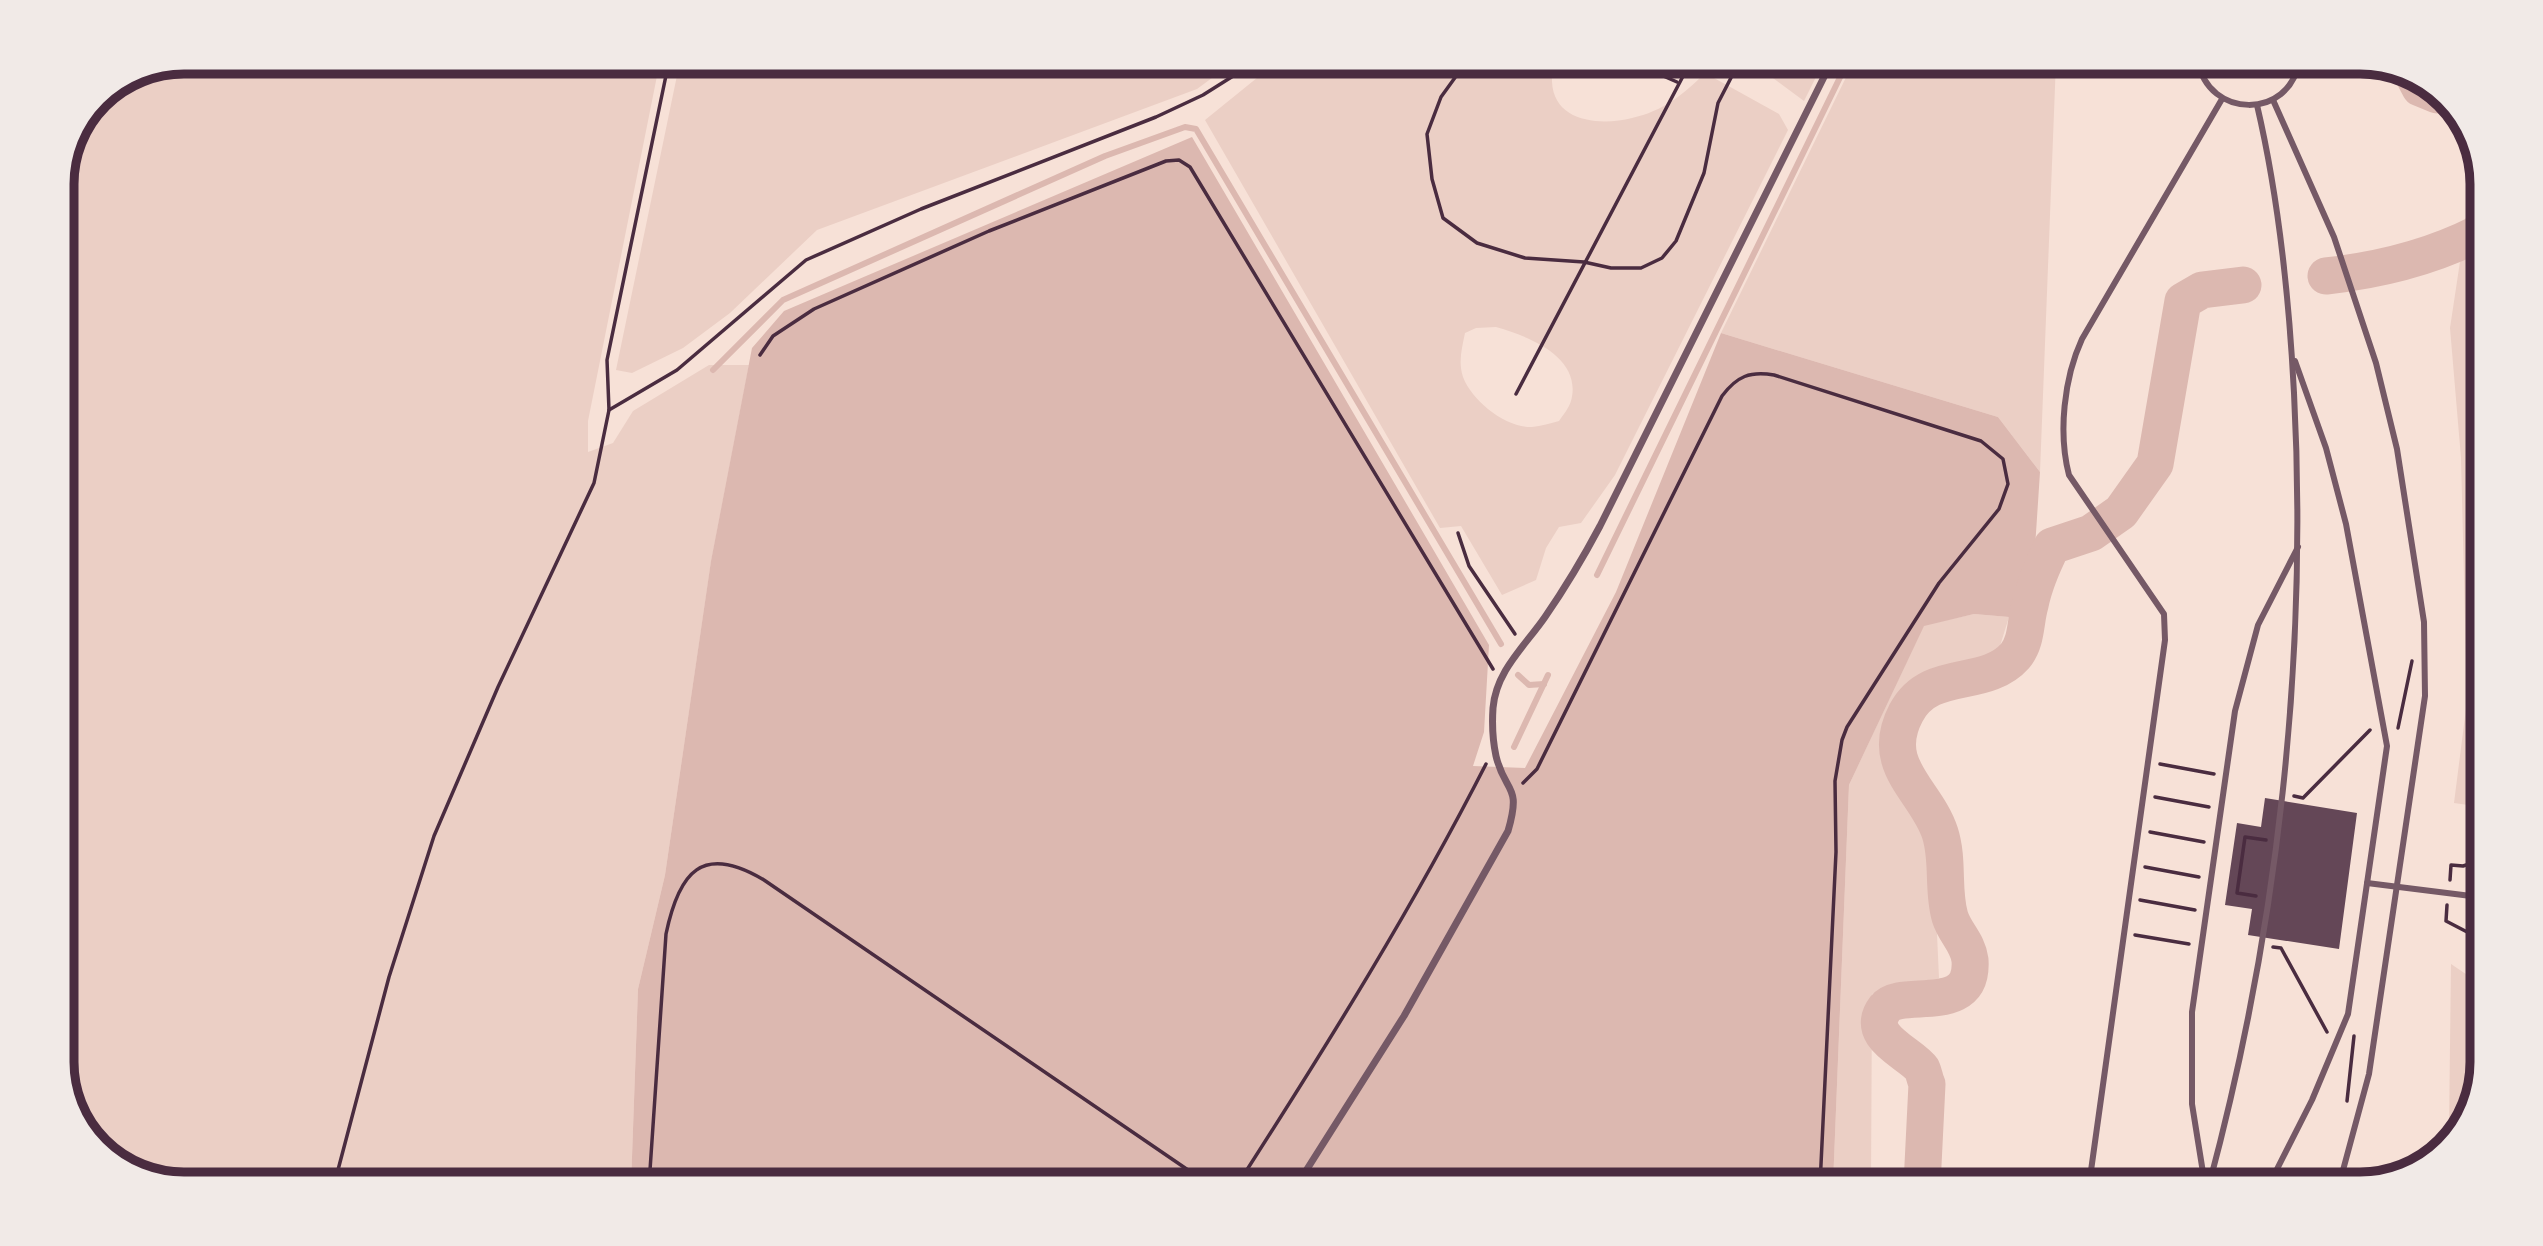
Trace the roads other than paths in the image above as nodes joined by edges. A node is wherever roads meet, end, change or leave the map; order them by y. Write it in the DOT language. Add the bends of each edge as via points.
graph roads {
  1 [pos="1826,74"];
  2 [pos="2202,74"];
  3 [pos="2294,74"];
  4 [pos="2222,99"];
  5 [pos="2273,100"];
  6 [pos="2257,105"];
  7 [pos="2292,354"];
  8 [pos="2298,545"];
  9 [pos="2367,883"];
  10 [pos="2470,896"];
  11 [pos="1305,1172"];
  12 [pos="2091,1172"];
  13 [pos="2205,1172"];
  14 [pos="2211,1172"];
  15 [pos="2276,1172"];
  16 [pos="2343,1172"];
  1 -- 11 [label="street" via="1577,569 1500,680 1493,709 1495,747 1514,791 1508,831 1404,1016"];
  2 -- 4 [label="street"];
  3 -- 5 [label="street" via="2290,86"];
  4 -- 6 [label="street" via="2245,107"];
  4 -- 12 [label="street" via="2073,359 2064,457 2069,475 2164,614 2165,640"];
  5 -- 6 [label="street"];
  5 -- 16 [label="street" via="2334,237 2379,375 2410,516 2424,622 2425,696 2369,1074"];
  6 -- 7 [label="street" via="2279,230"];
  7 -- 8 [label="street"];
  7 -- 9 [label="street" via="2326,448 2346,524 2387,746"];
  8 -- 13 [label="street" via="2258,625 2243,674 2227,776 2192,1012 2192,1104"];
  8 -- 14 [label="street" via="2293,687 2282,795 2228,1116"];
  9 -- 10 [label="street"];
  9 -- 15 [label="street" via="2348,1014"];
}
